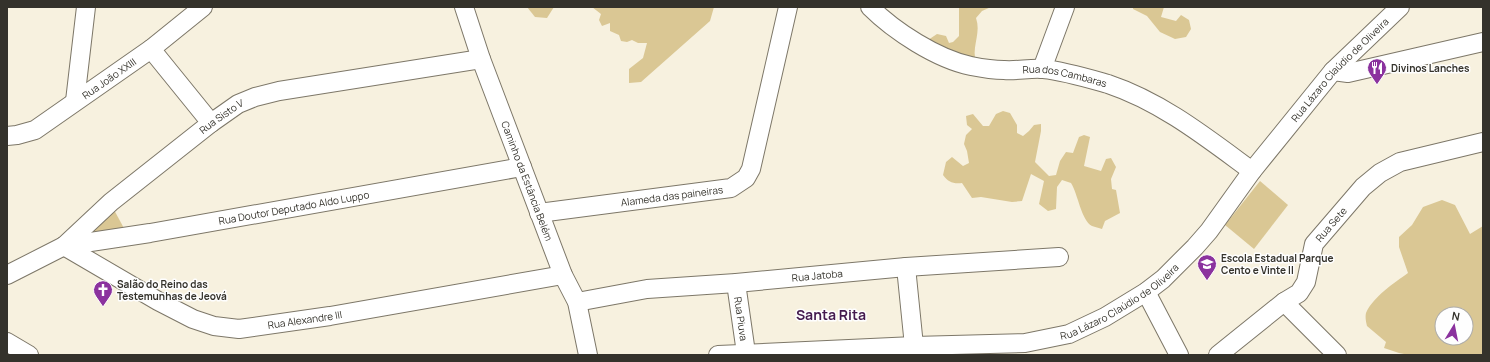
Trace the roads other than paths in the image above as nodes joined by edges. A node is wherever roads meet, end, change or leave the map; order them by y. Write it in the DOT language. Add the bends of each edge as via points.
graph roads {
  1 [pos="86,7"];
  2 [pos="203,7"];
  3 [pos="464,7"];
  4 [pos="788,7"];
  5 [pos="870,7"];
  6 [pos="1065,7"];
  7 [pos="1400,7"];
  8 [pos="1483,42"];
  9 [pos="151,49"];
  10 [pos="481,59"];
  11 [pos="1042,69"];
  12 [pos="1332,71"];
  13 [pos="75,101"];
  14 [pos="211,123"];
  15 [pos="7,136"];
  16 [pos="1483,142"];
  17 [pos="522,167"];
  18 [pos="1252,171"];
  19 [pos="539,213"];
  20 [pos="64,246"];
  21 [pos="1059,257"];
  22 [pos="906,267"];
  23 [pos="7,275"];
  24 [pos="563,275"];
  25 [pos="736,284"];
  26 [pos="1146,292"];
  27 [pos="577,302"];
  28 [pos="1284,302"];
  29 [pos="7,342"];
  30 [pos="903,349"];
  31 [pos="746,353"];
  32 [pos="29,355"];
  33 [pos="588,355"];
  34 [pos="718,355"];
  35 [pos="1179,355"];
  36 [pos="1218,355"];
  37 [pos="1337,355"];
  1 -- 13 [label="street"];
  2 -- 9 [label="street, Rua João XXIII"];
  3 -- 10 [label="street, Caminho da Estância Belém"];
  4 -- 19 [label="street, Alameda das paineiras" via="751,169 746,178 731,188"];
  5 -- 11 [label="street, Rua dos Cambaras" via="907,37 944,57 970,66 1003,70"];
  6 -- 11 [label="street"];
  7 -- 12 [label="street, Rua Lázaro Claúdio de Oliveira"];
  8 -- 12 [label="street" via="1348,73"];
  9 -- 13 [label="street, Rua João XXIII"];
  9 -- 14 [label="street"];
  10 -- 14 [label="street, Rua Sisto V" via="255,97 238,104"];
  10 -- 17 [label="street, Caminho da Estância Belém"];
  11 -- 18 [label="street, Rua dos Cambaras" via="1124,90 1174,115"];
  12 -- 18 [label="street, Rua Lázaro Claúdio de Oliveira"];
  13 -- 15 [label="street, Rua João XXIII" via="34,130"];
  14 -- 20 [label="street, Rua Sisto V" via="111,202"];
  16 -- 28 [label="street, Rua Sete" via="1400,162 1374,178 1363,187 1314,244 1306,282 1299,293"];
  17 -- 19 [label="street, Caminho da Estância Belém"];
  17 -- 20 [label="street, Rua Doutor Deputado Aldo Luppo"];
  18 -- 26 [label="street, Rua Lázaro Claúdio de Oliveira" via="1195,247"];
  19 -- 24 [label="street, Caminho da Estância Belém"];
  20 -- 23 [label="street, Rua Sisto V"];
  20 -- 24 [label="street, Rua Alexandre III" via="158,301 193,318 214,326 239,329 330,316"];
  21 -- 22 [label="street, Rua Jatoba"];
  22 -- 25 [label="street, Rua Jatoba"];
  22 -- 30 [label="street"];
  24 -- 27 [label="street, Caminho da Estância Belém"];
  25 -- 27 [label="street, Rua Jatoba" via="647,289"];
  25 -- 31 [label="street, Rua Piuva"];
  26 -- 30 [label="street, Rua Lázaro Claúdio de Oliveira" via="1090,325 1069,334 1025,343"];
  26 -- 35 [label="street"];
  27 -- 33 [label="street, Caminho da Estância Belém"];
  28 -- 36 [label="street, Rua Sete"];
  28 -- 37 [label="street"];
  29 -- 32 [label="street"];
  30 -- 31 [label="street, Rua Lázaro Claúdio de Oliveira"];
  31 -- 34 [label="street, Rua Lázaro Claúdio de Oliveira"];
}
